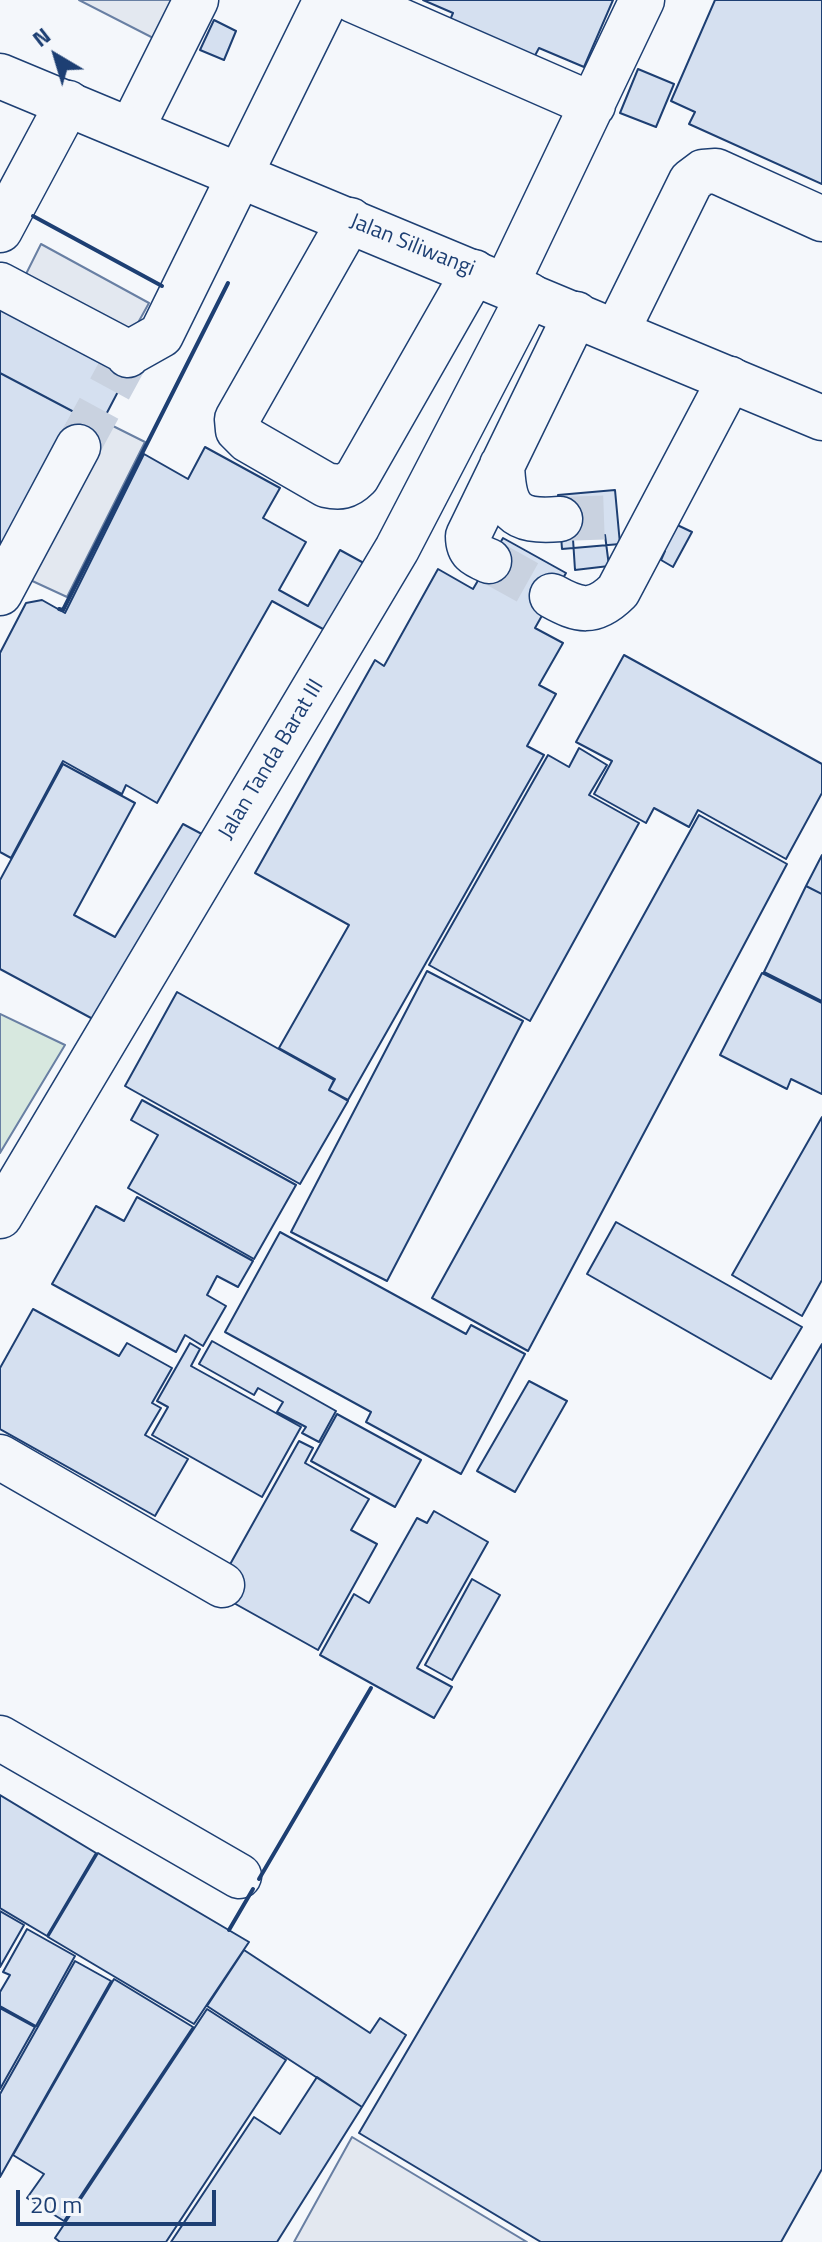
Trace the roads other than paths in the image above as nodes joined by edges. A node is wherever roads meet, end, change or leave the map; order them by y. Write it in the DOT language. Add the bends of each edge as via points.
graph roads {
  1 [pos="196,0"];
  2 [pos="326,0"];
  3 [pos="353,0"];
  4 [pos="642,0"];
  5 [pos="0,76"];
  6 [pos="68,103"];
  7 [pos="593,105"];
  8 [pos="131,130"];
  9 [pos="240,175"];
  10 [pos="822,219"];
  11 [pos="350,220"];
  12 [pos="0,230"];
  13 [pos="503,284"];
  14 [pos="0,285"];
  15 [pos="576,314"];
  16 [pos="617,331"];
  17 [pos="730,379"];
  18 [pos="822,418"];
  19 [pos="78,447"];
  20 [pos="502,465"];
  21 [pos="560,519"];
  22 [pos="489,561"];
  23 [pos="0,593"];
  24 [pos="552,596"];
  25 [pos="0,1216"];
  26 [pos="0,1457"];
  27 [pos="222,1585"];
  28 [pos="0,1738"];
  29 [pos="239,1876"];
  1 -- 8 [label="street"];
  2 -- 9 [label="street"];
  3 -- 7 [label="street"];
  4 -- 7 [label="street"];
  5 -- 6 [label="street, Jalan Siliwangi"];
  6 -- 8 [label="street, Jalan Siliwangi"];
  6 -- 12 [label="street"];
  7 -- 13 [label="street"];
  8 -- 9 [label="street, Jalan Siliwangi"];
  9 -- 11 [label="street, Jalan Siliwangi"];
  9 -- 14 [label="street" via="161,335 128,354"];
  10 -- 16 [label="street" via="716,171 703,172 691,181"];
  11 -- 13 [label="street, Jalan Siliwangi"];
  11 -- 13 [label="street" via="237,419 238,430 248,440 326,485 339,488 357,477"];
  13 -- 15 [label="street, Jalan Siliwangi"];
  13 -- 25 [label="street, Jalan Tanda Barat III" via="397,549"];
  15 -- 16 [label="street, Jalan Siliwangi"];
  15 -- 20 [label="street"];
  16 -- 17 [label="street, Jalan Siliwangi"];
  17 -- 18 [label="street, Jalan Siliwangi"];
  17 -- 24 [label="street" via="637,517 618,591 593,608 575,609"];
  19 -- 23 [label="street"];
  20 -- 21 [label="street" via="511,508 523,518"];
  20 -- 22 [label="street" via="468,536 468,547"];
  26 -- 27 [label="street"];
  28 -- 29 [label="street"];
}
